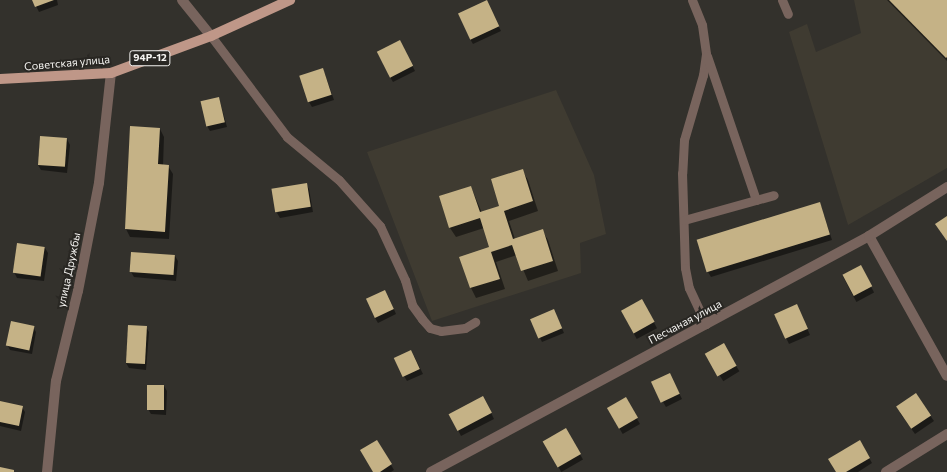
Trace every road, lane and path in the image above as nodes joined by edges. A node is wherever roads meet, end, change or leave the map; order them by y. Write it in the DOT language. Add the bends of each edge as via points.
graph roads {
  1 [pos="182,0"];
  2 [pos="290,0"];
  3 [pos="692,0"];
  4 [pos="782,0"];
  5 [pos="788,14"];
  6 [pos="211,36"];
  7 [pos="706,54"];
  8 [pos="111,73"];
  9 [pos="0,79"];
  10 [pos="947,187"];
  11 [pos="774,195"];
  12 [pos="756,200"];
  13 [pos="684,220"];
  14 [pos="869,236"];
  15 [pos="475,322"];
  16 [pos="706,324"];
  17 [pos="947,376"];
  18 [pos="947,434"];
  19 [pos="47,472"];
  20 [pos="431,472"];
  21 [pos="886,472"];
  1 -- 6 [label="street"];
  2 -- 6 [label="main road, Советская улица / 94Р-12"];
  3 -- 7 [label="lane" via="702,25"];
  4 -- 5 [label="lane"];
  6 -- 8 [label="main road, Советская улица / 94Р-12"];
  6 -- 15 [label="lane" via="287,137 339,180 380,226 400,268 412,305 430,328 441,331 465,328"];
  7 -- 12 [label="lane"];
  7 -- 13 [label="lane" via="703,75 684,140"];
  8 -- 9 [label="main road, Советская улица / 94Р-12"];
  8 -- 19 [label="street, улица Дружбы" via="99,183 78,291 56,381"];
  10 -- 14 [label="street, Песчаная улица"];
  11 -- 12 [label="lane"];
  12 -- 13 [label="lane"];
  13 -- 16 [label="lane" via="686,274 689,288"];
  14 -- 16 [label="street, Песчаная улица"];
  14 -- 17 [label="street"];
  16 -- 20 [label="street, Песчаная улица"];
  18 -- 21 [label="street"];
}
